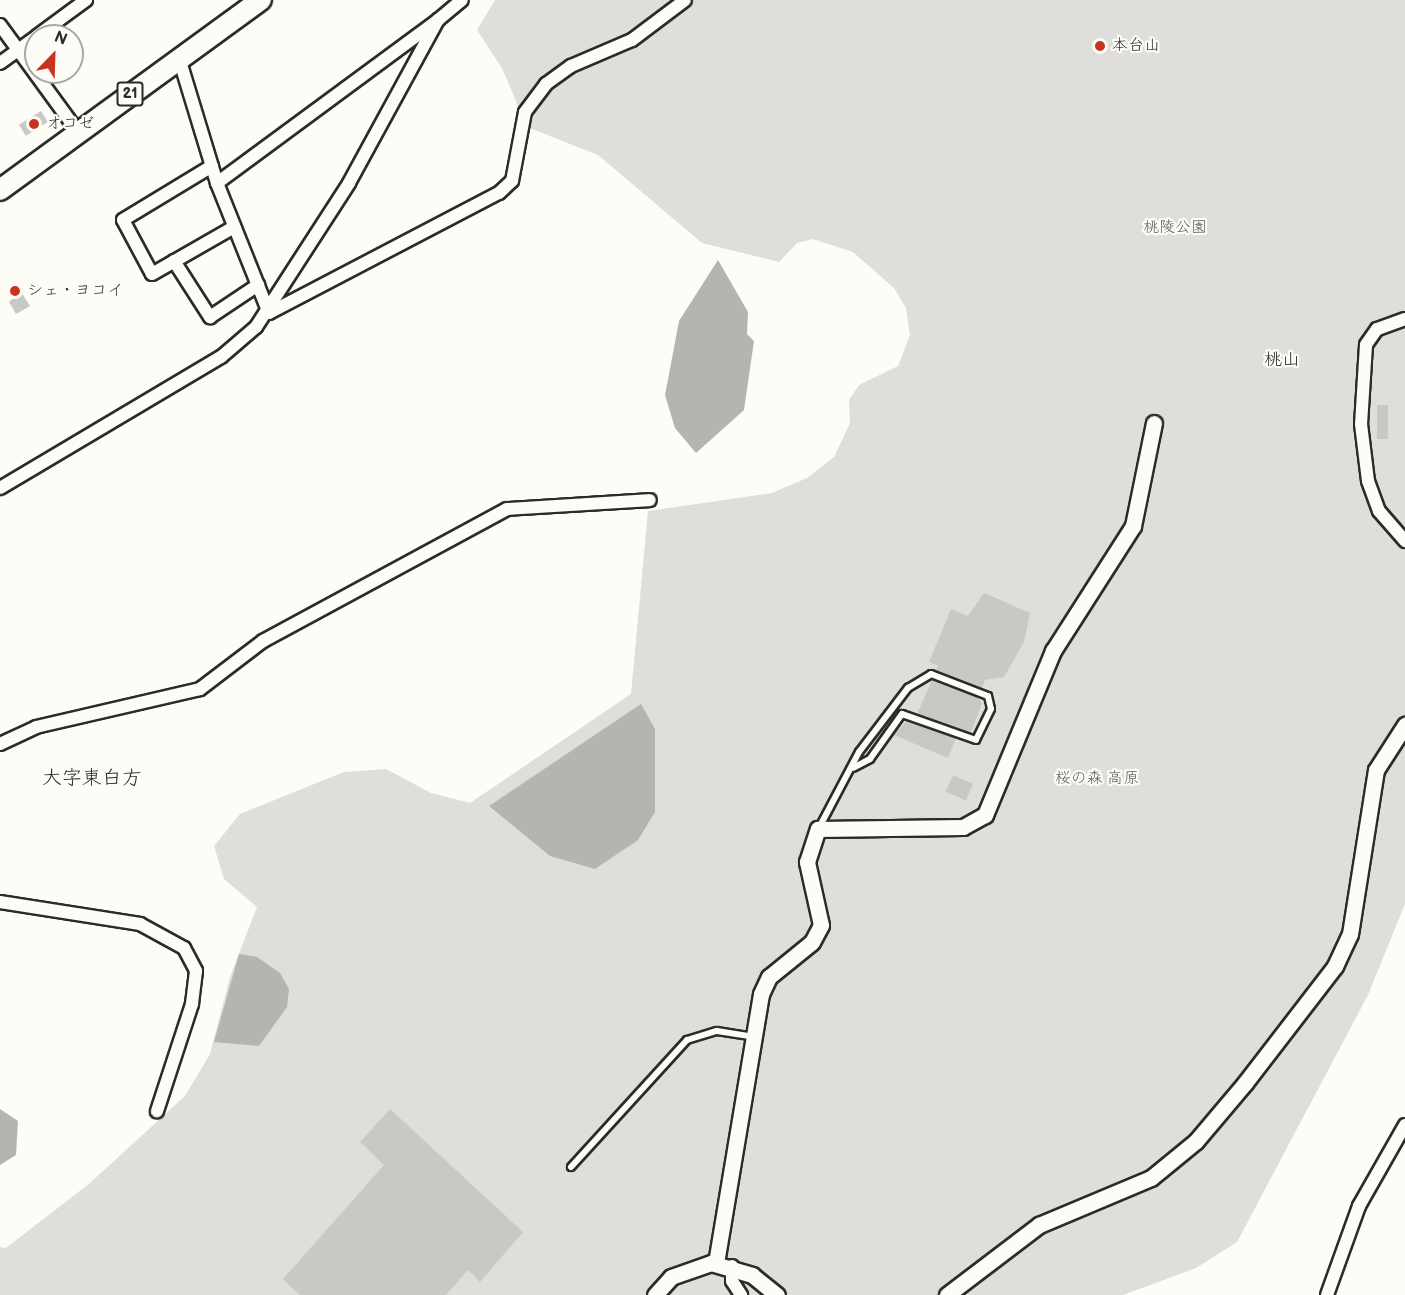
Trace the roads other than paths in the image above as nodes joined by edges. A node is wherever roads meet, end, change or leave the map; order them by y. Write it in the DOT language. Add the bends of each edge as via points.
graph roads {
  1 [pos="86,0"];
  2 [pos="261,0"];
  3 [pos="462,0"];
  4 [pos="685,0"];
  5 [pos="438,20"];
  6 [pos="53,24"];
  7 [pos="0,26"];
  8 [pos="24,45"];
  9 [pos="18,50"];
  10 [pos="179,58"];
  11 [pos="0,63"];
  12 [pos="78,132"];
  13 [pos="212,166"];
  14 [pos="217,183"];
  15 [pos="0,190"];
  16 [pos="234,226"];
  17 [pos="174,261"];
  18 [pos="258,285"];
  19 [pos="268,313"];
  20 [pos="1405,319"];
  21 [pos="1154,423"];
  22 [pos="0,488"];
  23 [pos="651,500"];
  24 [pos="1405,541"];
  25 [pos="1405,725"];
  26 [pos="0,744"];
  27 [pos="853,768"];
  28 [pos="818,829"];
  29 [pos="0,902"];
  30 [pos="754,1038"];
  31 [pos="157,1111"];
  32 [pos="1405,1125"];
  33 [pos="571,1167"];
  34 [pos="716,1263"];
  35 [pos="732,1266"];
  36 [pos="655,1295"];
  37 [pos="741,1295"];
  38 [pos="777,1295"];
  39 [pos="947,1295"];
  40 [pos="1327,1295"];
  1 -- 6 [label="street"];
  2 -- 10 [label="main road, 21"];
  3 -- 5 [label="street"];
  4 -- 19 [label="street" via="632,40 571,66 546,84 525,112 512,181 500,194"];
  5 -- 14 [label="street"];
  5 -- 19 [label="street" via="349,183"];
  7 -- 9 [label="street"];
  8 -- 9 [label="street"];
  9 -- 11 [label="street"];
  9 -- 12 [label="street"];
  10 -- 12 [label="main road, 21"];
  10 -- 13 [label="street"];
  12 -- 15 [label="main road, 21"];
  13 -- 14 [label="street"];
  13 -- 17 [label="street" via="123,220 152,274"];
  14 -- 16 [label="street"];
  16 -- 17 [label="street"];
  16 -- 18 [label="street"];
  17 -- 18 [label="street" via="210,317"];
  18 -- 19 [label="street"];
  19 -- 22 [label="street" via="221,357"];
  20 -- 24 [label="street" via="1377,329 1366,345 1361,424 1368,481 1379,511"];
  21 -- 28 [label="street" via="1134,526 1053,651 985,815 963,827"];
  23 -- 26 [label="street" via="507,508 263,641 200,689 36,727"];
  25 -- 39 [label="street" via="1376,770 1360,897 1350,934 1335,966 1245,1083 1196,1141 1151,1178 1076,1205 1039,1226"];
  27 -- 27 [label="lane" via="892,704 921,677 941,676 991,702 976,740 902,714 870,759"];
  27 -- 28 [label="lane"];
  28 -- 30 [label="street" via="807,862 821,925 812,942 769,977"];
  29 -- 31 [label="street" via="140,924 184,948 196,971 192,1004"];
  30 -- 33 [label="lane" via="717,1031 687,1040"];
  30 -- 34 [label="street"];
  32 -- 40 [label="street" via="1359,1206"];
  34 -- 35 [label="street"];
  34 -- 36 [label="street" via="680,1272"];
  35 -- 37 [label="street" via="732,1281"];
  35 -- 38 [label="street"];
}
